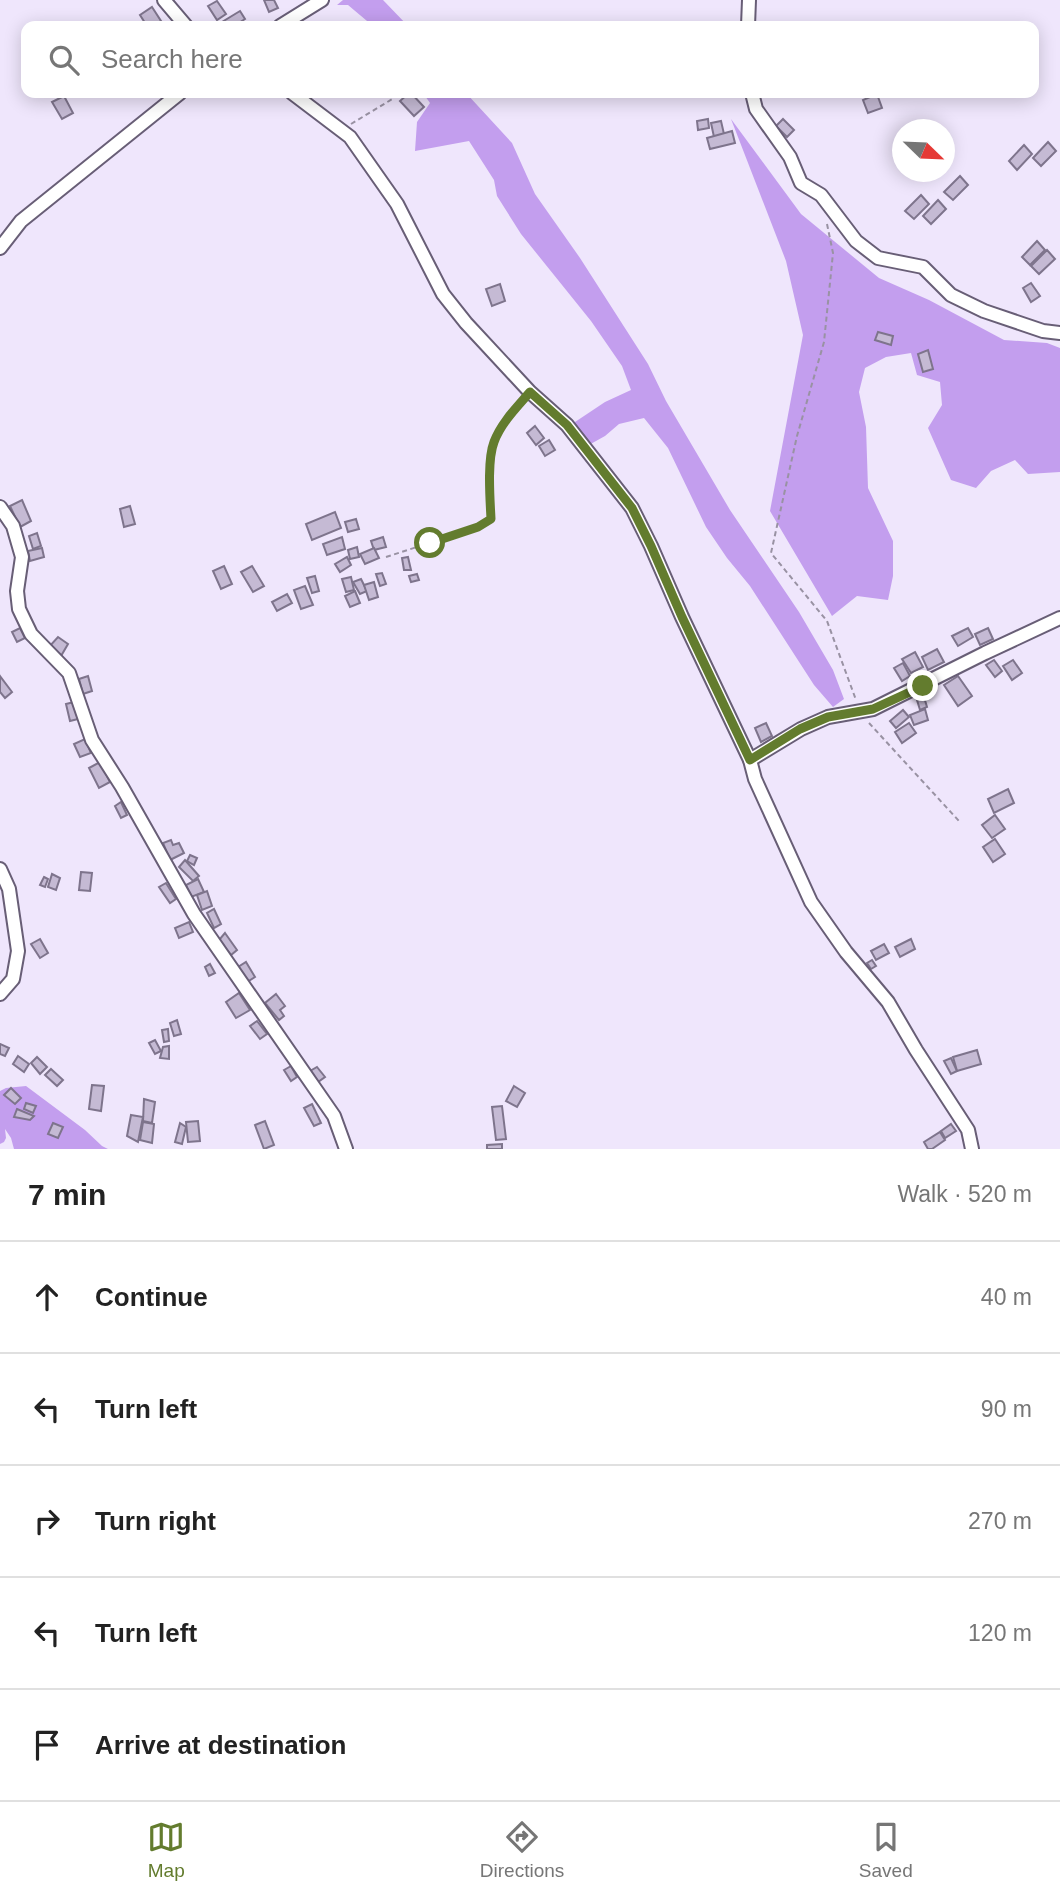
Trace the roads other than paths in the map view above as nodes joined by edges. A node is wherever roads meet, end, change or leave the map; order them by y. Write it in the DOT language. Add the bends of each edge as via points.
graph roads {
  1 [pos="164,0"];
  2 [pos="322,0"];
  3 [pos="749,0"];
  4 [pos="182,21"];
  5 [pos="288,21"];
  6 [pos="748,21"];
  7 [pos="174,98"];
  8 [pos="299,98"];
  9 [pos="753,98"];
  10 [pos="0,248"];
  11 [pos="1060,333"];
  12 [pos="0,507"];
  13 [pos="1060,618"];
  14 [pos="750,760"];
  15 [pos="0,869"];
  16 [pos="0,995"];
  17 [pos="346,1149"];
  18 [pos="972,1149"];
  1 -- 4 [label="street"];
  2 -- 5 [label="street"];
  3 -- 6 [label="street"];
  7 -- 10 [label="street" via="21,221"];
  8 -- 14 [label="street" via="350,137 397,204 443,295 530,392 567,425 632,508"];
  9 -- 11 [label="street" via="801,183 821,195 856,242 878,258 923,267 951,295 984,312"];
  12 -- 17 [label="street" via="13,526 22,557 17,592 31,634 69,673 92,740 194,914 334,1116"];
  13 -- 14 [label="street" via="873,709 828,717 800,729"];
  14 -- 18 [label="street" via="811,902 888,1002 968,1130"];
  15 -- 16 [label="street" via="9,889 18,951 13,979"];
}
